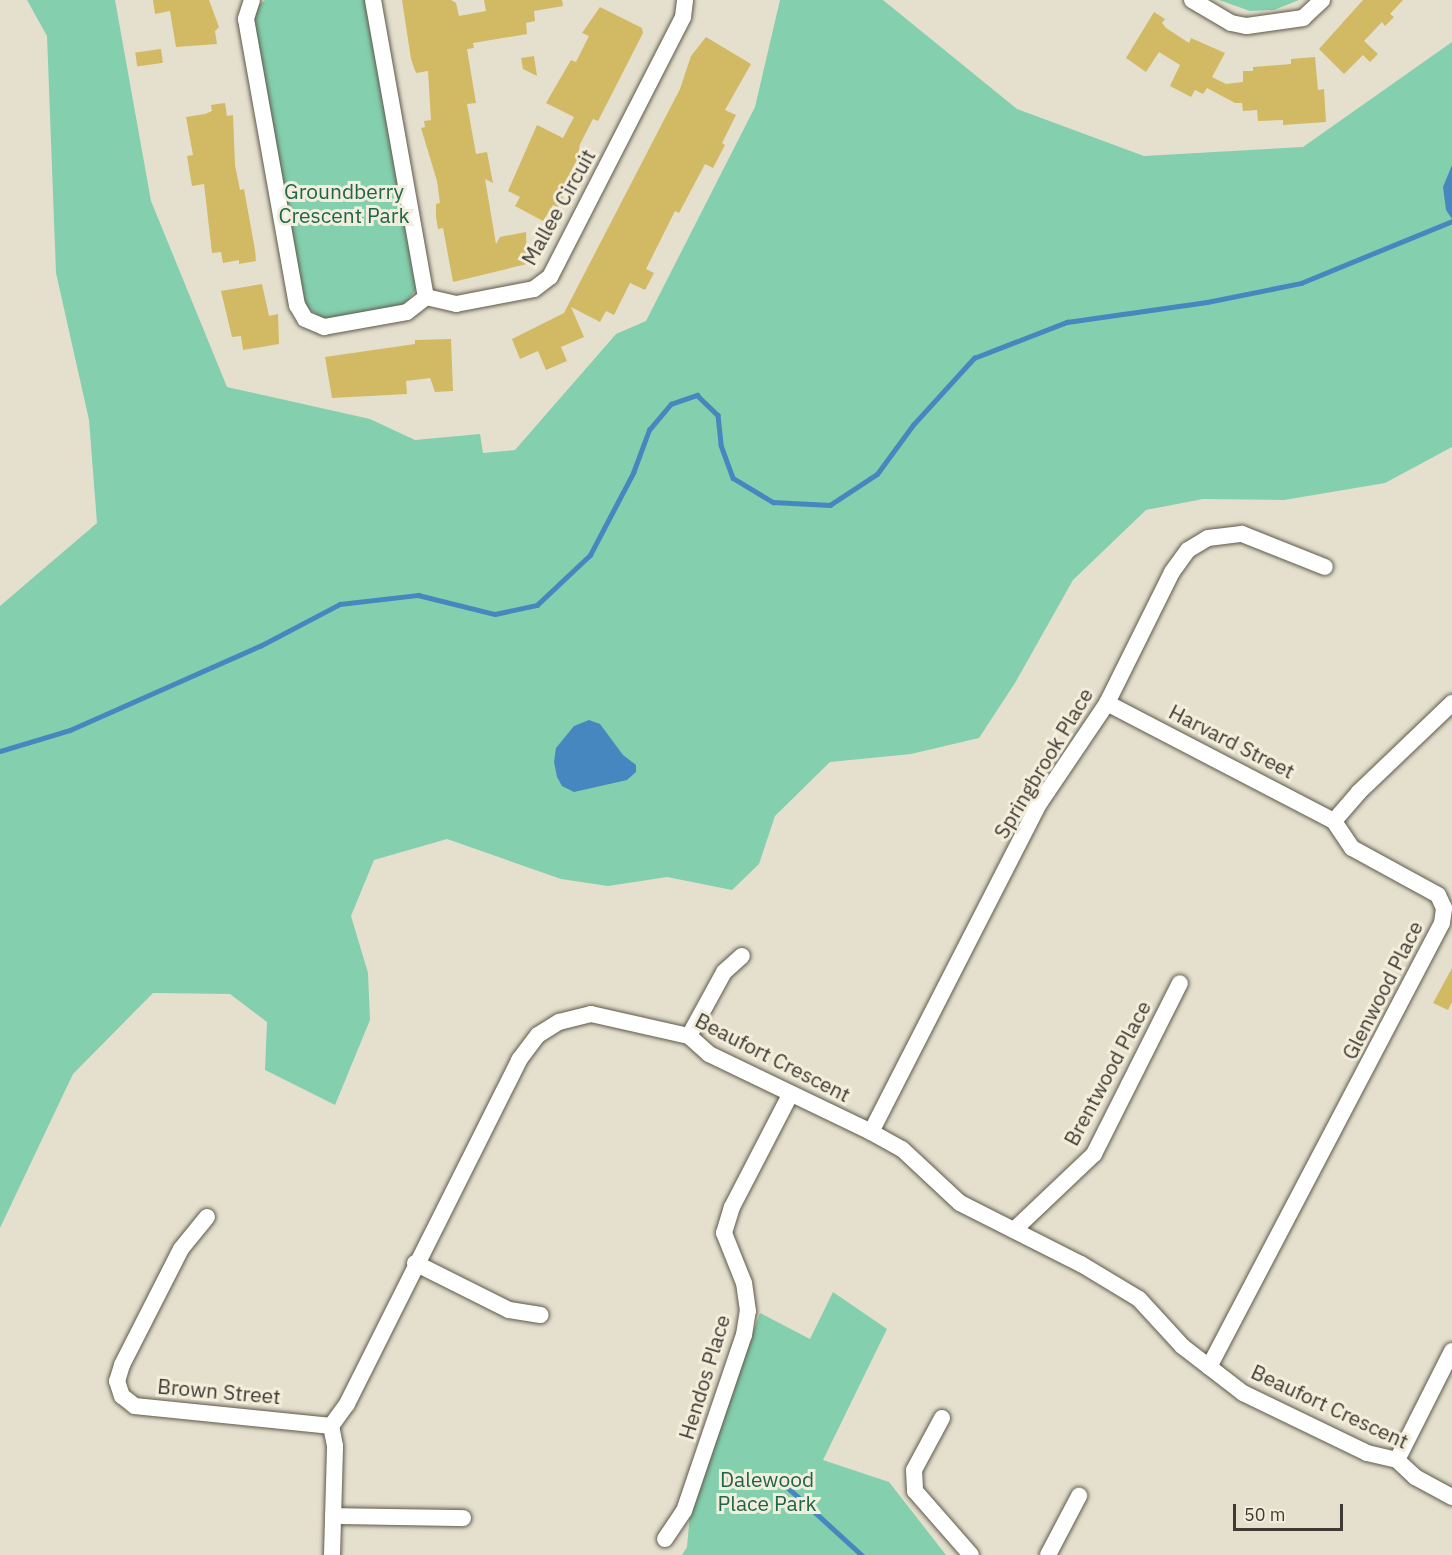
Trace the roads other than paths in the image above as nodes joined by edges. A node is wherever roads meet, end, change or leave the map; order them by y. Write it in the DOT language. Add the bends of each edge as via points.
graph roads {
  1 [pos="252,0"];
  2 [pos="373,0"];
  3 [pos="685,0"];
  4 [pos="1192,0"];
  5 [pos="1322,0"];
  6 [pos="426,297"];
  7 [pos="1325,567"];
  8 [pos="1107,703"];
  9 [pos="1452,703"];
  10 [pos="1334,821"];
  11 [pos="1448,908"];
  12 [pos="742,956"];
  13 [pos="1180,983"];
  14 [pos="689,1036"];
  15 [pos="790,1095"];
  16 [pos="871,1132"];
  17 [pos="207,1217"];
  18 [pos="1014,1230"];
  19 [pos="416,1263"];
  20 [pos="541,1316"];
  21 [pos="1452,1352"];
  22 [pos="1209,1367"];
  23 [pos="942,1418"];
  24 [pos="332,1426"];
  25 [pos="1397,1460"];
  26 [pos="1079,1496"];
  27 [pos="1452,1497"];
  28 [pos="333,1516"];
  29 [pos="463,1518"];
  30 [pos="664,1539"];
  31 [pos="332,1555"];
  32 [pos="971,1555"];
  33 [pos="1048,1555"];
  1 -- 6 [label="street" via="246,19 297,305 305,319 324,327 407,312"];
  2 -- 6 [label="street"];
  3 -- 6 [label="street, Mallee Circuit" via="683,17 550,277 534,290 456,304"];
  4 -- 5 [label="street" via="1231,23 1247,26 1303,18"];
  7 -- 8 [label="street, Springbrook Place" via="1242,534 1208,538 1188,550 1172,572"];
  8 -- 10 [label="street, Harvard Street"];
  8 -- 16 [label="street, Springbrook Place" via="1039,804"];
  9 -- 10 [label="street"];
  10 -- 11 [label="street, Glenwood Place" via="1352,848 1438,895"];
  11 -- 22 [label="street, Glenwood Place"];
  12 -- 14 [label="street" via="724,972"];
  13 -- 18 [label="street, Brentwood Place" via="1094,1154"];
  14 -- 15 [label="street, Beaufort Crescent" via="709,1054"];
  14 -- 19 [label="street, Beaufort Crescent" via="591,1014 559,1022 538,1035 499,1098"];
  15 -- 16 [label="street, Beaufort Crescent"];
  15 -- 30 [label="street, Hendos Place" via="732,1207 724,1233 744,1283 748,1311 744,1335 684,1511"];
  16 -- 18 [label="street, Beaufort Crescent" via="902,1149 960,1203"];
  17 -- 24 [label="street, Brown Street" via="181,1248 117,1381 122,1396 135,1406"];
  18 -- 22 [label="street, Beaufort Crescent" via="1139,1299 1182,1346"];
  19 -- 20 [label="street" via="509,1310"];
  19 -- 24 [label="street, Beaufort Crescent" via="347,1404"];
  21 -- 25 [label="street"];
  22 -- 25 [label="street, Beaufort Crescent" via="1243,1393 1367,1453"];
  23 -- 32 [label="street" via="914,1470 915,1491"];
  24 -- 28 [label="street"];
  25 -- 27 [label="street, Beaufort Crescent" via="1415,1477"];
  26 -- 33 [label="street"];
  28 -- 29 [label="street"];
  28 -- 31 [label="street"];
}
